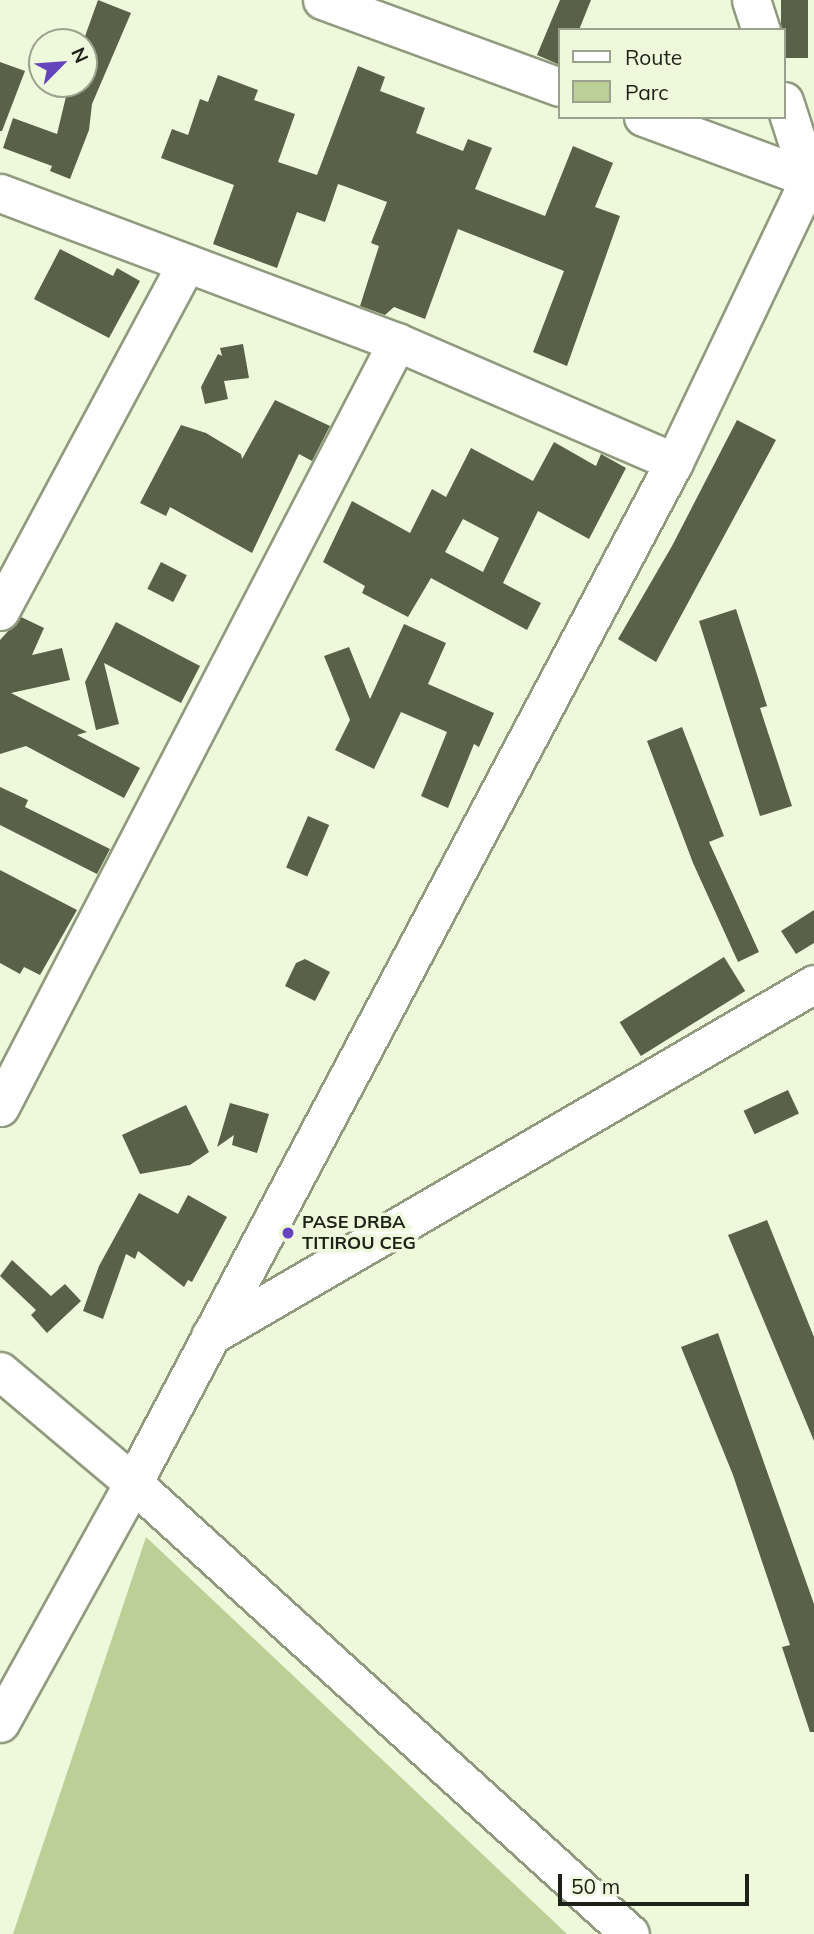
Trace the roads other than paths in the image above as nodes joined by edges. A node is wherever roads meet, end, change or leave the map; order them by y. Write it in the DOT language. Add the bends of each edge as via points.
graph roads {
  1 [pos="321,0"];
  2 [pos="751,0"];
  3 [pos="760,28"];
  4 [pos="558,86"];
  5 [pos="786,107"];
  6 [pos="648,119"];
  7 [pos="812,181"];
  8 [pos="0,193"];
  9 [pos="186,264"];
  10 [pos="397,342"];
  11 [pos="674,462"];
  12 [pos="0,611"];
  13 [pos="814,984"];
  14 [pos="0,1107"];
  15 [pos="210,1336"];
  16 [pos="0,1371"];
  17 [pos="133,1483"];
  18 [pos="0,1723"];
  19 [pos="630,1934"];
  1 -- 4 [label="street"];
  2 -- 3 [label="street"];
  5 -- 7 [label="street"];
  6 -- 7 [label="street"];
  7 -- 11 [label="street"];
  8 -- 9 [label="street"];
  9 -- 10 [label="street"];
  9 -- 12 [label="street"];
  10 -- 11 [label="street"];
  10 -- 14 [label="street"];
  11 -- 15 [label="street"];
  13 -- 15 [label="street"];
  15 -- 17 [label="street"];
  16 -- 17 [label="street"];
  17 -- 18 [label="street"];
  17 -- 19 [label="street"];
}
